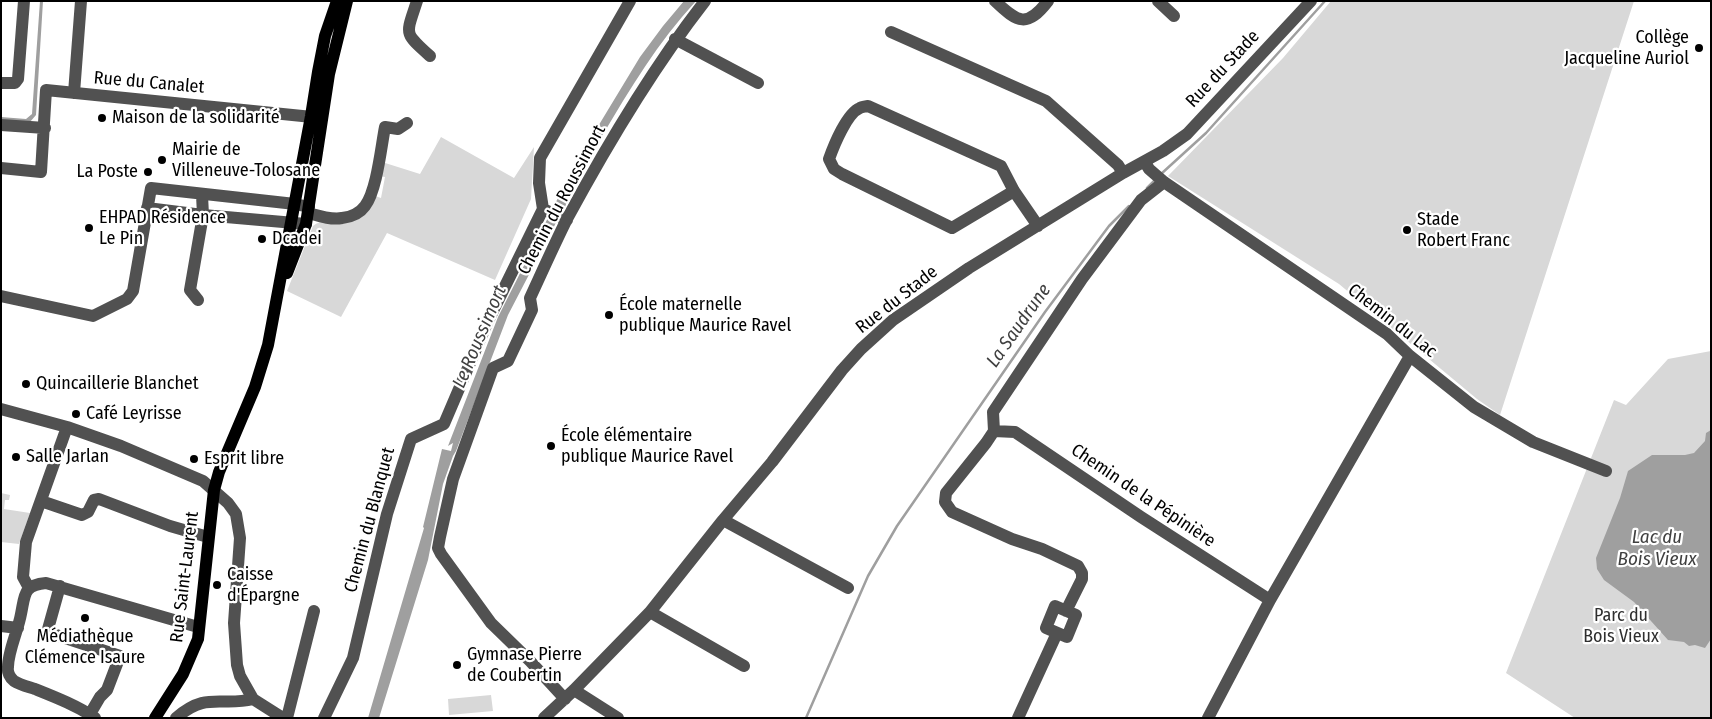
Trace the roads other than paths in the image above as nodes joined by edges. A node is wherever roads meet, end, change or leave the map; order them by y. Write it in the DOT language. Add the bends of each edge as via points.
graph roads {
  1 [pos="24,1"];
  2 [pos="81,1"];
  3 [pos="337,1"];
  4 [pos="347,1"];
  5 [pos="417,1"];
  6 [pos="630,1"];
  7 [pos="704,1"];
  8 [pos="995,1"];
  9 [pos="1048,1"];
  10 [pos="1158,1"];
  11 [pos="1311,1"];
  12 [pos="1174,16"];
  13 [pos="891,32"];
  14 [pos="675,39"];
  15 [pos="430,56"];
  16 [pos="1,82"];
  17 [pos="758,83"];
  18 [pos="74,93"];
  19 [pos="316,117"];
  20 [pos="407,123"];
  21 [pos="1,125"];
  22 [pos="45,128"];
  23 [pos="1147,165"];
  24 [pos="1,168"];
  25 [pos="1123,173"];
  26 [pos="1162,180"];
  27 [pos="1014,191"];
  28 [pos="202,195"];
  29 [pos="295,204"];
  30 [pos="147,208"];
  31 [pos="543,209"];
  32 [pos="202,215"];
  33 [pos="307,215"];
  34 [pos="567,220"];
  35 [pos="291,223"];
  36 [pos="1038,226"];
  37 [pos="1,296"];
  38 [pos="198,300"];
  39 [pos="275,304"];
  40 [pos="1410,356"];
  41 [pos="1,409"];
  42 [pos="67,427"];
  43 [pos="994,430"];
  44 [pos="1606,471"];
  45 [pos="214,490"];
  46 [pos="41,501"];
  47 [pos="723,520"];
  48 [pos="208,537"];
  49 [pos="60,586"];
  50 [pos="29,588"];
  51 [pos="848,588"];
  52 [pos="1270,600"];
  53 [pos="314,611"];
  54 [pos="650,612"];
  55 [pos="1,626"];
  56 [pos="198,627"];
  57 [pos="18,628"];
  58 [pos="744,666"];
  59 [pos="570,695"];
  60 [pos="253,699"];
  61 [pos="92,716"];
  62 [pos="156,718"];
  63 [pos="176,718"];
  64 [pos="283,718"];
  65 [pos="287,718"];
  66 [pos="324,718"];
  67 [pos="544,718"];
  68 [pos="618,718"];
  69 [pos="1018,718"];
  70 [pos="1208,718"];
  1 -- 16 [label="street" via="18,79"];
  2 -- 18 [label="street"];
  3 -- 19 [label="main road" via="325,36"];
  4 -- 19 [label="main road"];
  5 -- 15 [label="street" via="408,33"];
  6 -- 31 [label="street" via="540,158"];
  7 -- 14 [label="street, Chemin du Roussimort"];
  8 -- 9 [label="street" via="1010,16 1022,19 1036,16"];
  10 -- 12 [label="street"];
  11 -- 23 [label="street, Rue du Stade" via="1187,134"];
  13 -- 25 [label="street" via="1046,101"];
  14 -- 17 [label="street"];
  14 -- 34 [label="street, Chemin du Roussimort" via="644,86"];
  18 -- 19 [label="street, Rue du Canalet"];
  18 -- 22 [label="street, Rue du Canalet" via="46,90"];
  19 -- 29 [label="main road"];
  19 -- 33 [label="main road"];
  20 -- 33 [label="street" via="398,129 385,127 371,194 360,212 342,218"];
  21 -- 22 [label="street"];
  22 -- 24 [label="street, Rue du Canalet" via="41,172"];
  23 -- 25 [label="street, Rue du Stade"];
  23 -- 26 [label="street, Chemin du Lac"];
  25 -- 36 [label="street, Rue du Stade"];
  26 -- 40 [label="street, Chemin du Lac" via="1387,334"];
  26 -- 43 [label="street" via="1141,200 1077,286 993,412"];
  27 -- 27 [label="street" via="952,228 842,174 830,159 833,146 854,112 868,106 1001,166"];
  27 -- 36 [label="street"];
  28 -- 29 [label="street"];
  28 -- 30 [label="street" via="151,188"];
  28 -- 32 [label="street"];
  29 -- 33 [label="street"];
  29 -- 35 [label="main road"];
  30 -- 32 [label="street"];
  30 -- 37 [label="street" via="133,291 127,299 93,316"];
  31 -- 34 [label="street"];
  31 -- 66 [label="street, Chemin du Blanquet" via="488,321 444,424 411,439 387,514 353,658"];
  32 -- 35 [label="street"];
  32 -- 38 [label="street" via="190,290"];
  33 -- 35 [label="street"];
  33 -- 39 [label="main road"];
  34 -- 59 [label="street, Chemin du Roussimort" via="530,298 532,310 508,361 493,368 453,479 438,548 491,623"];
  35 -- 39 [label="main road"];
  36 -- 47 [label="street, Rue du Stade" via="893,320 842,370"];
  39 -- 45 [label="main road, Rue Saint-Laurent" via="268,345 255,387"];
  40 -- 44 [label="street, Chemin du Lac" via="1474,407 1533,442"];
  40 -- 52 [label="street"];
  41 -- 42 [label="street"];
  42 -- 45 [label="street" via="203,481"];
  42 -- 46 [label="street"];
  43 -- 52 [label="street, Chemin de la Pépinière" via="1015,432"];
  43 -- 69 [label="street" via="946,493 945,502 952,512 1042,549 1078,566 1082,573 1066,611 1076,615 1067,637 1056,636"];
  45 -- 48 [label="main road, Rue Saint-Laurent"];
  45 -- 60 [label="street" via="228,503 238,521 240,552 234,623 237,665"];
  46 -- 48 [label="street" via="82,515 99,498"];
  46 -- 50 [label="street" via="26,542 23,577"];
  47 -- 51 [label="street"];
  47 -- 54 [label="street, Rue du Stade"];
  48 -- 56 [label="main road, Rue Saint-Laurent"];
  49 -- 50 [label="street" via="46,583"];
  49 -- 56 [label="street"];
  49 -- 61 [label="street" via="48,630 50,633 120,656 107,690 100,697"];
  50 -- 57 [label="street" via="25,593"];
  52 -- 70 [label="street"];
  53 -- 65 [label="street"];
  54 -- 58 [label="street"];
  54 -- 59 [label="street, Rue du Stade"];
  55 -- 57 [label="street"];
  56 -- 62 [label="main road, Rue Saint-Laurent" via="198,639 188,664"];
  57 -- 61 [label="street" via="7,669 10,677"];
  59 -- 67 [label="street, Rue du Stade"];
  59 -- 68 [label="street, Chemin du Roussimort"];
  60 -- 63 [label="street" via="204,702"];
  60 -- 64 [label="street"];
}
